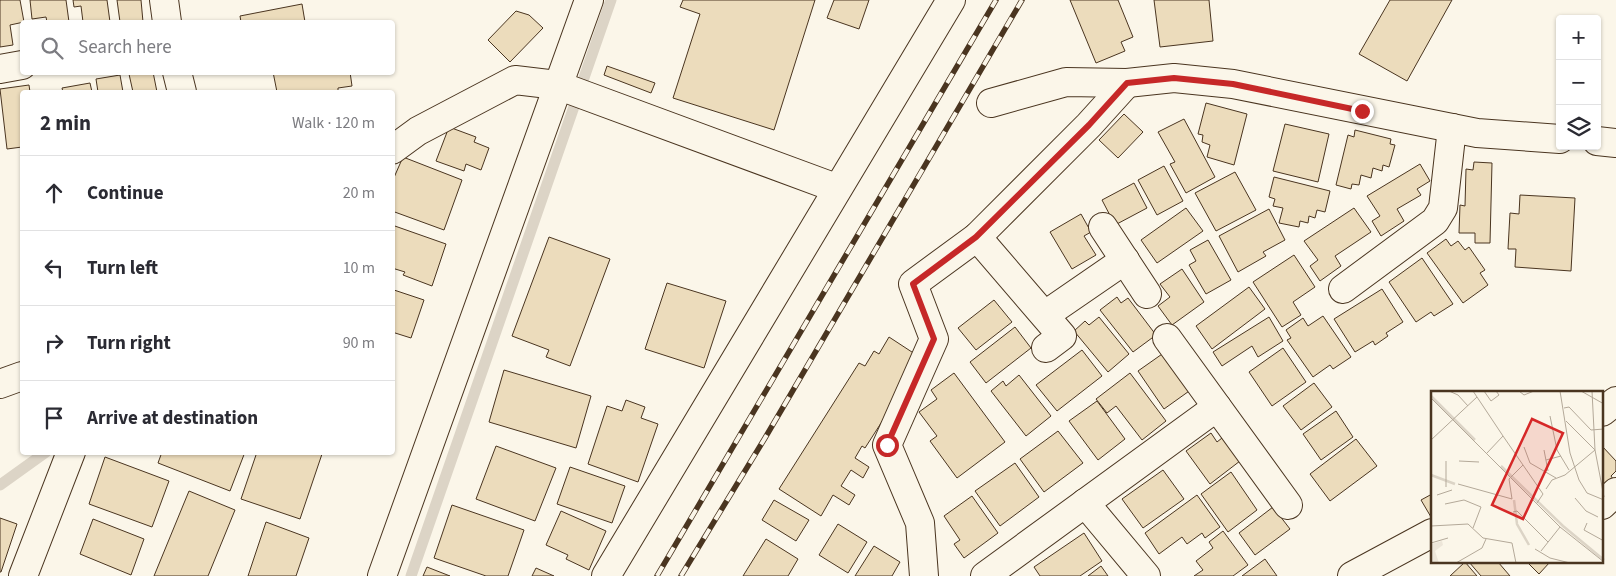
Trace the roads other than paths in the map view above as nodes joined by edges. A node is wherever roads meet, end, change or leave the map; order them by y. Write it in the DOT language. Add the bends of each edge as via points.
graph roads {
  1 [pos="164,0"];
  2 [pos="588,0"];
  3 [pos="951,0"];
  4 [pos="167,20"];
  5 [pos="20,65"];
  6 [pos="0,69"];
  7 [pos="178,75"];
  8 [pos="1127,83"];
  9 [pos="557,85"];
  10 [pos="182,90"];
  11 [pos="991,103"];
  12 [pos="1452,128"];
  13 [pos="1556,139"];
  14 [pos="1601,142"];
  15 [pos="1616,143"];
  16 [pos="395,148"];
  17 [pos="836,188"];
  18 [pos="1103,228"];
  19 [pos="976,237"];
  20 [pos="1125,260"];
  21 [pos="1343,289"];
  22 [pos="1147,294"];
  23 [pos="1045,315"];
  24 [pos="1167,338"];
  25 [pos="1046,348"];
  26 [pos="20,377"];
  27 [pos="0,384"];
  28 [pos="1616,401"];
  29 [pos="1217,407"];
  30 [pos="1604,410"];
  31 [pos="70,455"];
  32 [pos="1616,492"];
  33 [pos="1085,503"];
  34 [pos="1604,503"];
  35 [pos="1288,505"];
  36 [pos="1431,534"];
  37 [pos="23,576"];
  38 [pos="382,576"];
  39 [pos="606,576"];
  40 [pos="924,576"];
  41 [pos="985,576"];
  42 [pos="1146,576"];
  43 [pos="1352,576"];
  1 -- 4 [label="street"];
  2 -- 9 [label="street"];
  3 -- 17 [label="street"];
  5 -- 6 [label="street"];
  7 -- 10 [label="street"];
  8 -- 11 [label="street" via="1066,82"];
  8 -- 12 [label="street" via="1174,78 1233,84"];
  8 -- 19 [label="street"];
  9 -- 16 [label="street" via="514,80 418,131"];
  9 -- 17 [label="street"];
  9 -- 38 [label="street"];
  12 -- 13 [label="street"];
  12 -- 21 [label="street" via="1443,208 1435,221"];
  14 -- 15 [label="street"];
  17 -- 39 [label="street"];
  18 -- 20 [label="street"];
  19 -- 23 [label="street"];
  19 -- 40 [label="street" via="913,284 934,339 887,445 920,523"];
  20 -- 22 [label="street"];
  20 -- 23 [label="street"];
  23 -- 25 [label="street" via="1062,336"];
  24 -- 29 [label="street"];
  26 -- 27 [label="street"];
  28 -- 30 [label="street"];
  29 -- 33 [label="street"];
  29 -- 35 [label="street"];
  31 -- 37 [label="street"];
  32 -- 34 [label="street"];
  33 -- 41 [label="street"];
  33 -- 42 [label="street"];
  36 -- 43 [label="street"];
}
